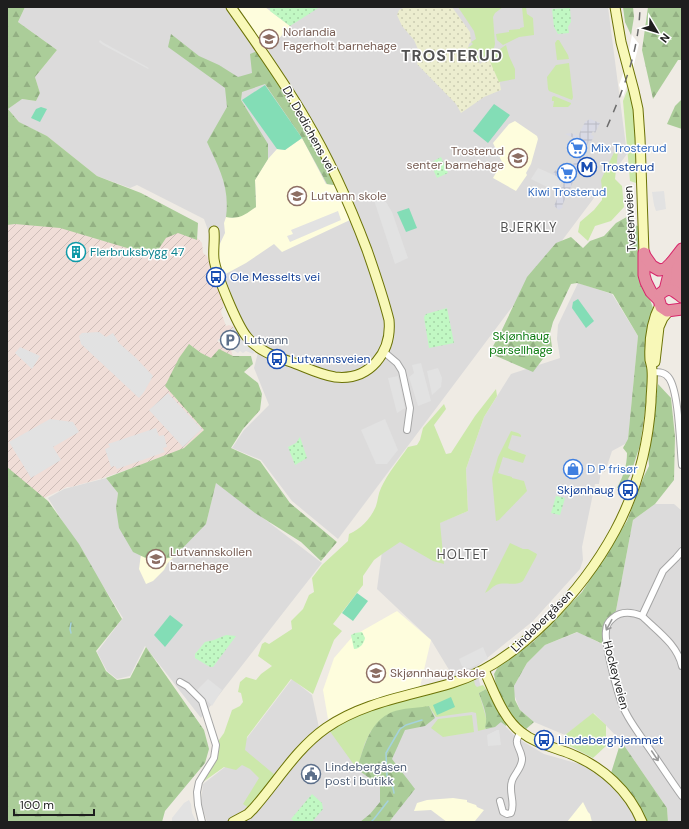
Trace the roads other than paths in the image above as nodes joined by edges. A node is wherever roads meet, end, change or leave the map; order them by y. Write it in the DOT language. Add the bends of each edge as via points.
graph roads {
  1 [pos="231,7"];
  2 [pos="615,7"];
  3 [pos="214,231"];
  4 [pos="645,258"];
  5 [pos="675,261"];
  6 [pos="679,294"];
  7 [pos="668,302"];
  8 [pos="384,352"];
  9 [pos="652,370"];
  10 [pos="407,430"];
  11 [pos="682,465"];
  12 [pos="682,551"];
  13 [pos="642,616"];
  14 [pos="682,666"];
  15 [pos="484,670"];
  16 [pos="180,682"];
  17 [pos="521,732"];
  18 [pos="682,796"];
  19 [pos="500,800"];
  20 [pos="202,822"];
  21 [pos="233,822"];
  22 [pos="642,822"];
  1 -- 8 [label="street, Dr. Dedichens vei" via="306,119 347,201 387,313 389,335"];
  2 -- 4 [label="street, Tvetenveien" via="638,109"];
  3 -- 8 [label="street" via="215,260 221,280 240,328 258,347 279,358 336,377 362,372 372,366"];
  4 -- 5 [label="highway" via="652,266 662,270"];
  4 -- 7 [label="highway, Tvetenveien" via="654,282"];
  5 -- 6 [label="highway"];
  5 -- 7 [label="highway"];
  6 -- 7 [label="highway" via="680,303"];
  6 -- 7 [label="highway" via="670,289"];
  7 -- 9 [label="street, Lindebergåsen" via="659,326 656,361"];
  8 -- 10 [label="street" via="402,371 410,408"];
  9 -- 11 [label="street" via="663,373 670,380 677,410"];
  9 -- 15 [label="street, Lindebergåsen" via="650,416 641,464 614,531 592,568 558,608 517,648"];
  12 -- 13 [label="street" via="663,571"];
  13 -- 14 [label="street" via="668,641"];
  13 -- 18 [label="street, Hockeyveien, one-way" via="624,613 615,616 605,633 608,649 626,715"];
  15 -- 17 [label="street" via="505,713"];
  15 -- 21 [label="street, Lindebergåsen" via="455,682 365,707 338,720 303,747 253,809"];
  16 -- 20 [label="street" via="202,701 216,745 214,758 199,782 197,792"];
  17 -- 19 [label="street" via="516,743 522,763 512,780 511,813 503,812"];
  17 -- 22 [label="street" via="578,757 604,772 626,795"];
}
